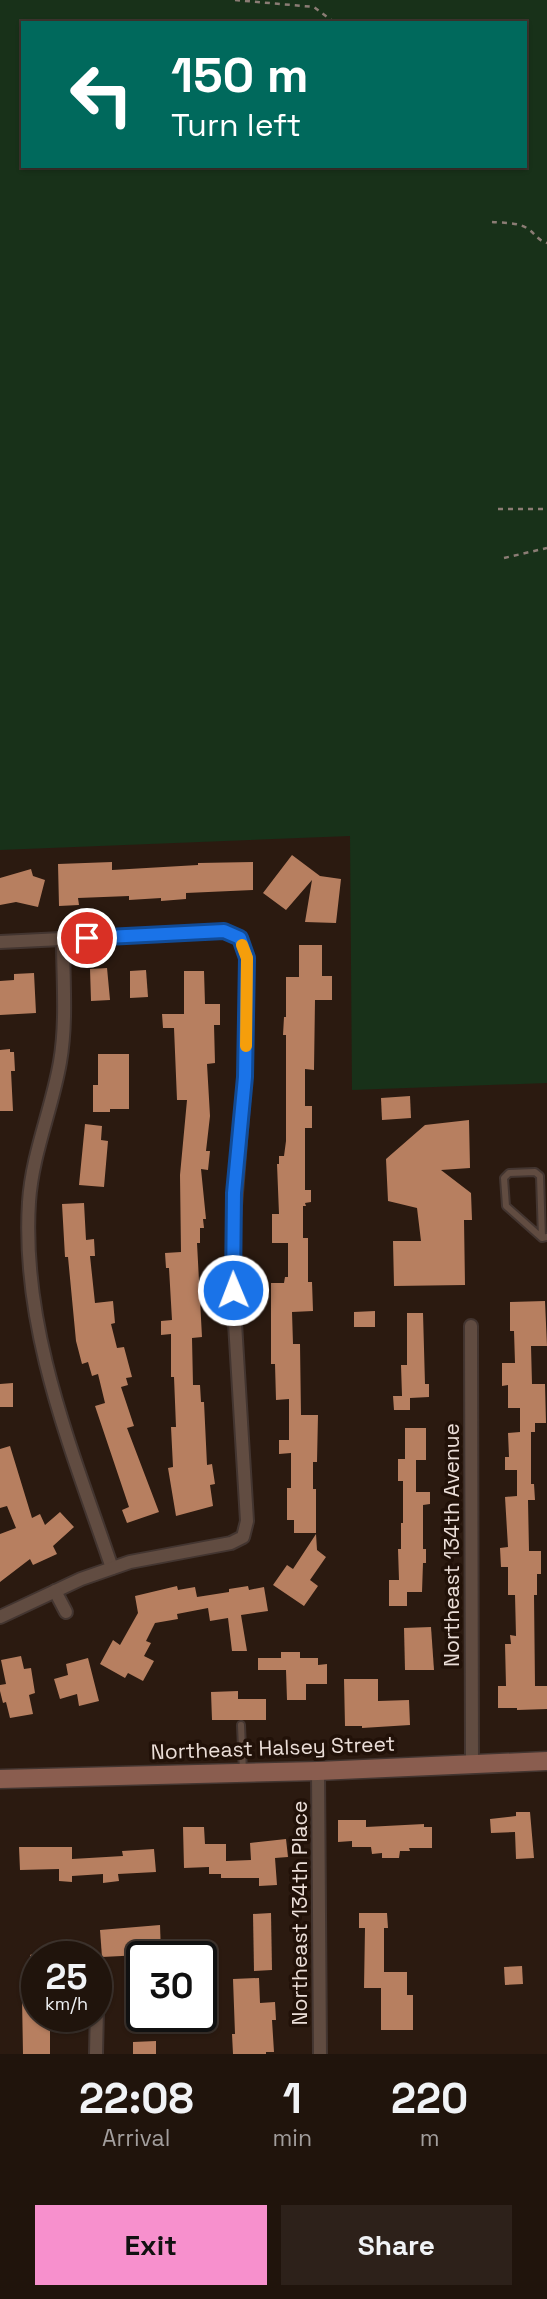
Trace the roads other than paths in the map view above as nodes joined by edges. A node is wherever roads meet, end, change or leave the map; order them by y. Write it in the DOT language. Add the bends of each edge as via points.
graph roads {
  1 [pos="63,939"];
  2 [pos="0,942"];
  3 [pos="545,1238"];
  4 [pos="471,1326"];
  5 [pos="112,1568"];
  6 [pos="55,1591"];
  7 [pos="66,1612"];
  8 [pos="0,1617"];
  9 [pos="241,1725"];
  10 [pos="547,1761"];
  11 [pos="472,1764"];
  12 [pos="318,1771"];
  13 [pos="243,1773"];
  14 [pos="0,1779"];
  15 [pos="96,2032"];
  16 [pos="96,2054"];
  17 [pos="320,2054"];
  1 -- 2 [label="street"];
  1 -- 5 [label="street" via="60,1063 34,1162 29,1200 32,1284 51,1385"];
  1 -- 5 [label="street" via="224,931 240,938 247,958 245,1077 233,1231 247,1521 243,1537 215,1547"];
  3 -- 3 [label="lane" via="506,1206 504,1178 509,1173 540,1176"];
  4 -- 11 [label="street, Northeast 134th Avenue"];
  5 -- 6 [label="street"];
  6 -- 7 [label="street"];
  6 -- 8 [label="street"];
  9 -- 13 [label="lane"];
  10 -- 11 [label="main road, Northeast Halsey Street"];
  11 -- 12 [label="main road, Northeast Halsey Street"];
  12 -- 13 [label="main road, Northeast Halsey Street"];
  12 -- 17 [label="street, Northeast 134th Place"];
  13 -- 14 [label="main road, Northeast Halsey Street"];
  15 -- 16 [label="street"];
}
